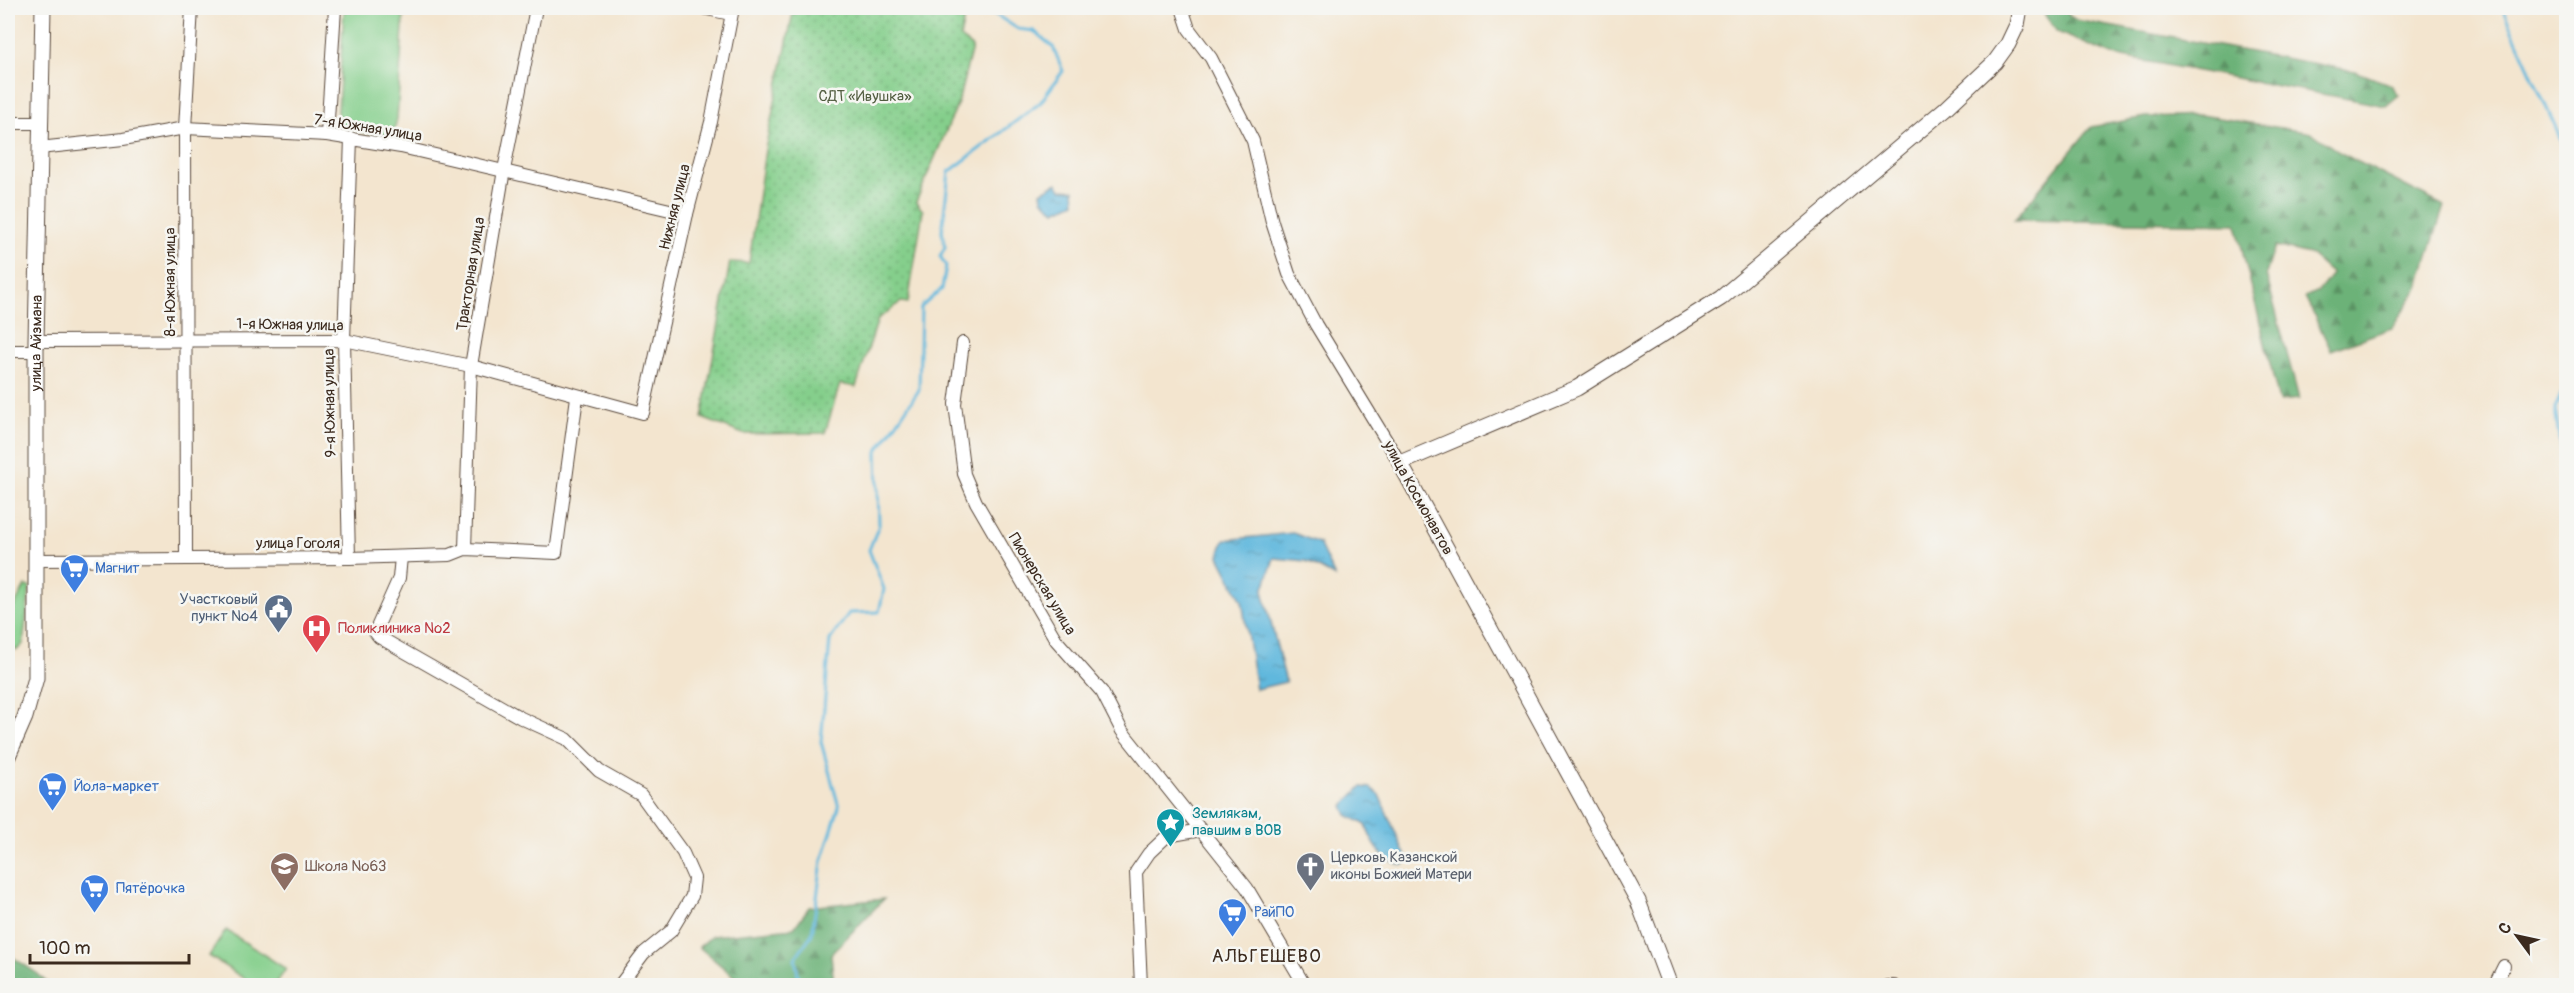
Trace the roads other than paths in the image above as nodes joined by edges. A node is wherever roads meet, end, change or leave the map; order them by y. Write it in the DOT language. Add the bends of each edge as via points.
graph roads {
  1 [pos="43,8"];
  2 [pos="192,8"];
  3 [pos="335,8"];
  4 [pos="536,8"];
  5 [pos="702,8"];
  6 [pos="1182,8"];
  7 [pos="2019,8"];
  8 [pos="732,11"];
  9 [pos="8,123"];
  10 [pos="40,123"];
  11 [pos="185,128"];
  12 [pos="327,135"];
  13 [pos="351,138"];
  14 [pos="39,148"];
  15 [pos="504,170"];
  16 [pos="687,214"];
  17 [pos="185,338"];
  18 [pos="344,339"];
  19 [pos="963,343"];
  20 [pos="36,346"];
  21 [pos="8,351"];
  22 [pos="471,366"];
  23 [pos="578,397"];
  24 [pos="643,413"];
  25 [pos="1400,463"];
  26 [pos="465,549"];
  27 [pos="401,557"];
  28 [pos="186,558"];
  29 [pos="349,558"];
  30 [pos="38,560"];
  31 [pos="8,756"];
  32 [pos="1202,830"];
  33 [pos="2504,966"];
  34 [pos="620,986"];
  35 [pos="1141,986"];
  36 [pos="1305,986"];
  37 [pos="1670,986"];
  38 [pos="1887,986"];
  39 [pos="1894,986"];
  40 [pos="2494,986"];
  1 -- 10 [label="street, улица Айзмана"];
  2 -- 11 [label="street, 8-я Южная улица"];
  3 -- 12 [label="street"];
  4 -- 15 [label="street, Тракторная улица"];
  5 -- 8 [label="street"];
  6 -- 25 [label="street, улица Космонавтов" via="1189,29 1211,58 1253,141 1289,274"];
  7 -- 25 [label="street" via="2017,25 1995,62 1721,298 1577,388"];
  8 -- 16 [label="street, Нижняя улица" via="711,122"];
  9 -- 10 [label="street"];
  10 -- 14 [label="street, улица Айзмана"];
  11 -- 12 [label="street, 7-я Южная улица"];
  11 -- 14 [label="street, 7-я Южная улица"];
  11 -- 17 [label="street, 8-я Южная улица"];
  12 -- 13 [label="street, 7-я Южная улица"];
  13 -- 15 [label="street, 7-я Южная улица"];
  13 -- 18 [label="street, 9-я Южная улица"];
  14 -- 20 [label="street, улица Айзмана"];
  15 -- 16 [label="street, 7-я Южная улица"];
  15 -- 22 [label="street, Тракторная улица"];
  16 -- 24 [label="street, Нижняя улица"];
  17 -- 18 [label="street, 1-я Южная улица"];
  17 -- 20 [label="street, 1-я Южная улица"];
  17 -- 28 [label="street, 8-я Южная улица"];
  18 -- 22 [label="street, 1-я Южная улица"];
  18 -- 29 [label="street, 9-я Южная улица"];
  19 -- 32 [label="street, Пионерская улица" via="955,404 964,474 976,502 1056,640 1102,692 1122,731"];
  20 -- 21 [label="street, 1-я Южная улица"];
  20 -- 30 [label="street, улица Айзмана"];
  22 -- 23 [label="street, 1-я Южная улица"];
  22 -- 26 [label="street, Тракторная улица"];
  23 -- 24 [label="street, 1-я Южная улица"];
  23 -- 26 [label="street, улица Гоголя" via="556,553"];
  25 -- 37 [label="street, улица Космонавтов" via="1638,901"];
  26 -- 27 [label="street, улица Гоголя" via="450,555"];
  27 -- 29 [label="street, улица Гоголя"];
  27 -- 34 [label="street" via="399,578 375,632 379,637 521,718 567,739 599,771 641,795 683,852 694,878 692,896 671,931 644,953"];
  28 -- 29 [label="street, улица Гоголя"];
  28 -- 30 [label="street, улица Гоголя"];
  30 -- 31 [label="street, улица Айзмана" via="36,678"];
  32 -- 35 [label="street" via="1167,836 1136,872"];
  32 -- 36 [label="street, Пионерская улица" via="1247,888"];
  33 -- 40 [label="street"];
  38 -- 39 [label="street"];
}
